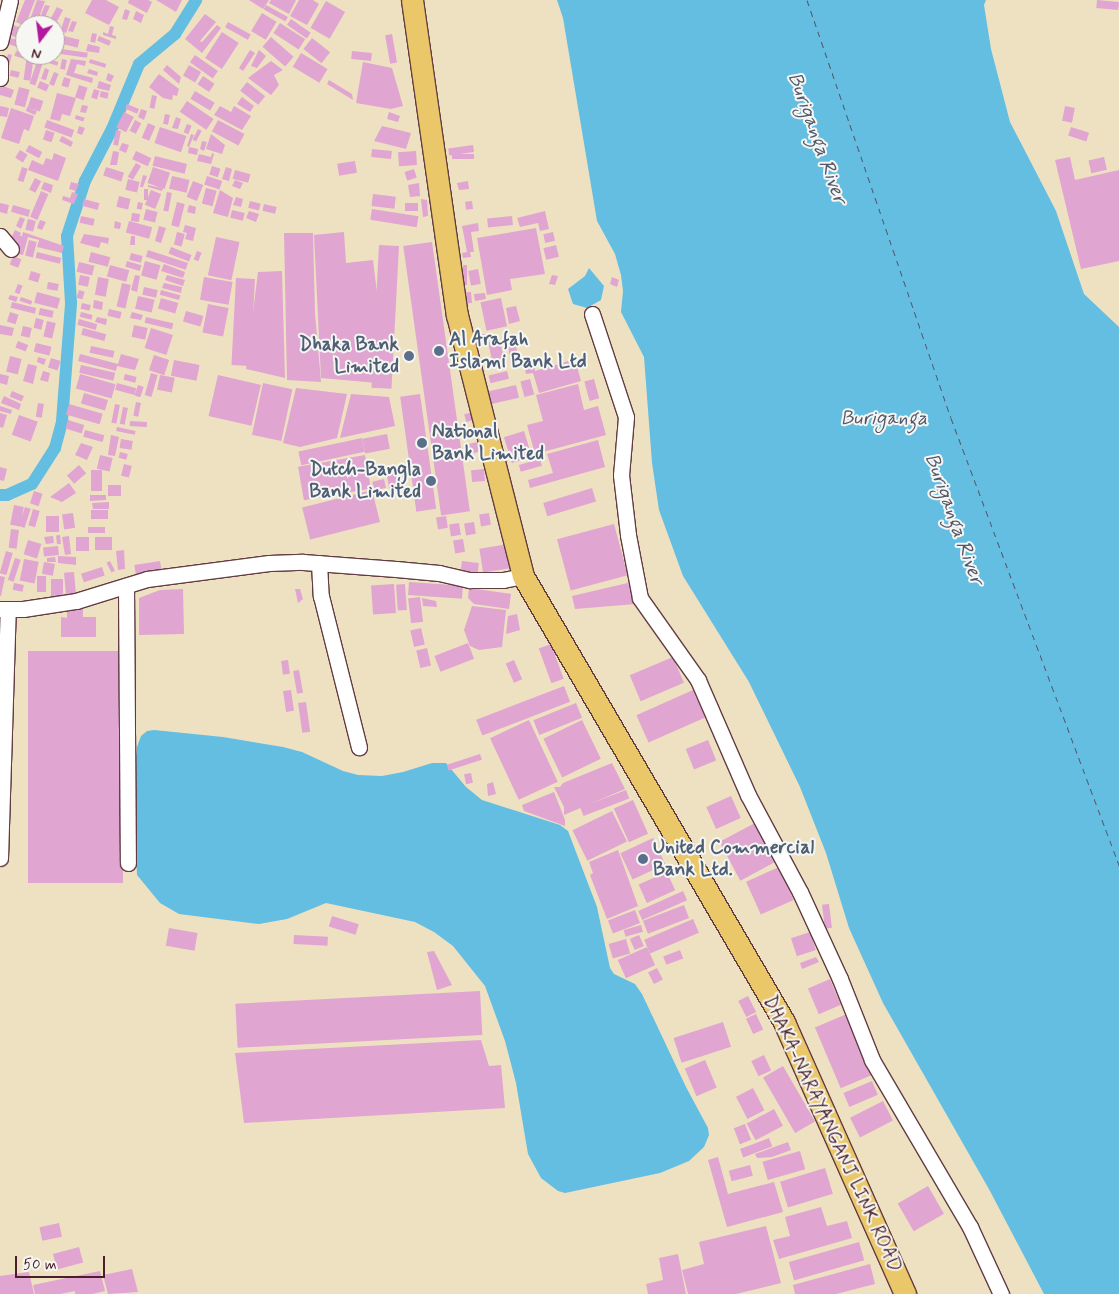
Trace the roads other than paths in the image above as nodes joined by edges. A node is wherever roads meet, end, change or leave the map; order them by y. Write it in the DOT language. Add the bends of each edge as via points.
graph roads {
  1 [pos="10,0"];
  2 [pos="412,0"];
  3 [pos="0,42"];
  4 [pos="0,63"];
  5 [pos="0,78"];
  6 [pos="0,236"];
  7 [pos="11,249"];
  8 [pos="592,314"];
  9 [pos="319,563"];
  10 [pos="523,576"];
  11 [pos="126,586"];
  12 [pos="4,609"];
  13 [pos="359,747"];
  14 [pos="0,858"];
  15 [pos="128,862"];
  16 [pos="905,1294"];
  17 [pos="1001,1294"];
  1 -- 3 [label="street"];
  2 -- 10 [label="highway, DHAKA-NARAYANGANJ LINK ROAD" via="457,315"];
  4 -- 5 [label="street"];
  6 -- 7 [label="street"];
  8 -- 17 [label="street" via="626,417 622,475 628,534 640,598 698,680 748,795 824,944 872,1060 970,1227"];
  9 -- 10 [label="street" via="430,572 470,580"];
  9 -- 11 [label="street" via="237,565 147,579"];
  9 -- 13 [label="street" via="321,596"];
  10 -- 16 [label="highway, DHAKA-NARAYANGANJ LINK ROAD" via="784,1022"];
  11 -- 12 [label="street" via="76,601"];
  11 -- 15 [label="street"];
  12 -- 14 [label="street"];
}
